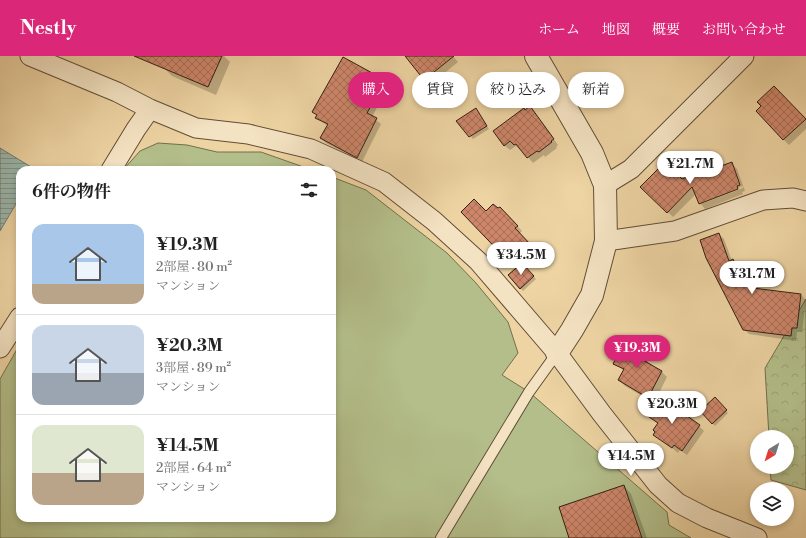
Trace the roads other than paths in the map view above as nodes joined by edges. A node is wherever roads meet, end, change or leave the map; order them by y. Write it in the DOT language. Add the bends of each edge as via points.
graph roads {
  1 [pos="30,56"];
  2 [pos="536,56"];
  3 [pos="744,56"];
  4 [pos="150,109"];
  5 [pos="113,166"];
  6 [pos="605,185"];
  7 [pos="806,201"];
  8 [pos="606,241"];
  9 [pos="16,323"];
  10 [pos="0,348"];
  11 [pos="557,352"];
  12 [pos="441,538"];
  13 [pos="757,538"];
  1 -- 4 [label="street" via="117,92"];
  2 -- 6 [label="street" via="592,153"];
  3 -- 6 [label="street" via="630,170"];
  4 -- 5 [label="street"];
  4 -- 11 [label="street" via="196,128 248,134 311,149 384,182 434,221 478,261"];
  6 -- 8 [label="street"];
  7 -- 8 [label="street" via="793,198 763,200 675,231"];
  8 -- 11 [label="street" via="592,295"];
  9 -- 10 [label="street"];
  11 -- 12 [label="lane" via="529,392"];
  11 -- 13 [label="street" via="658,485 684,506"];
}
